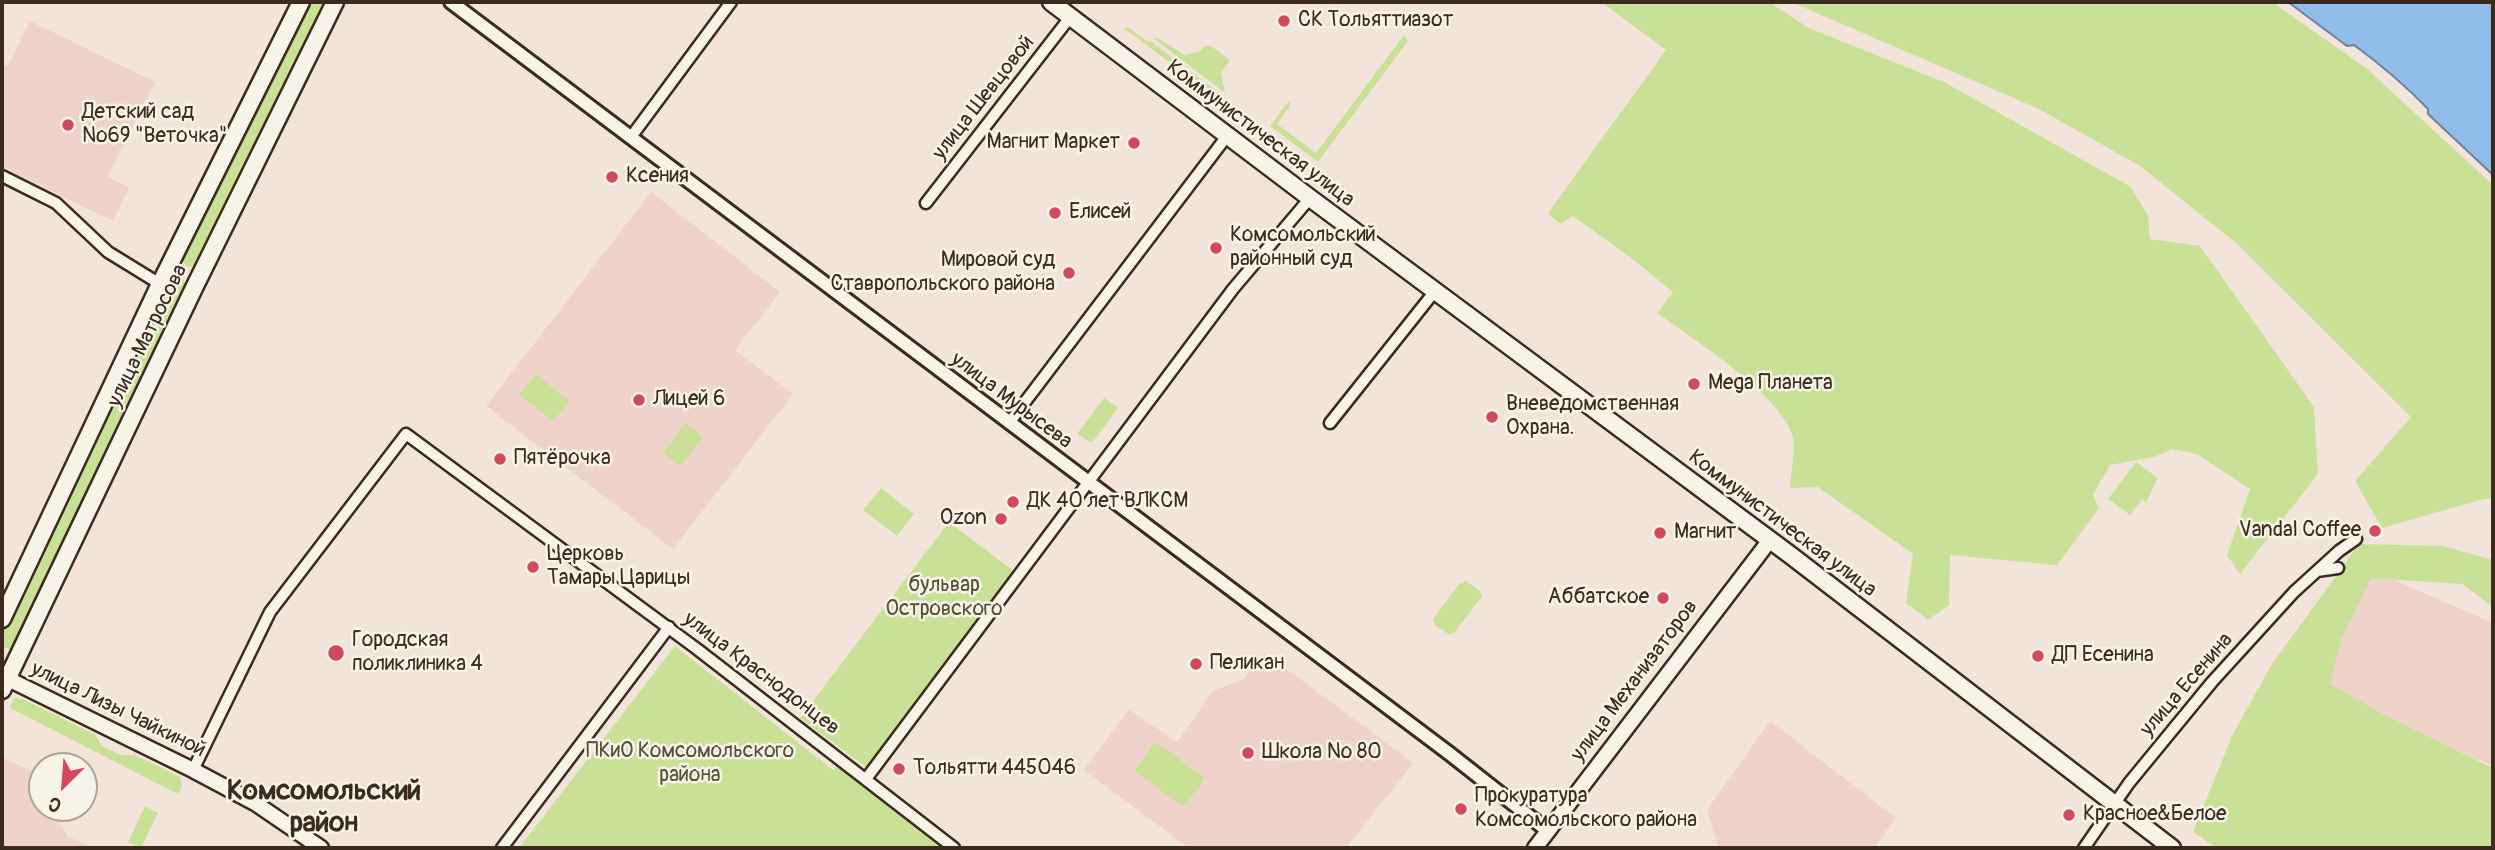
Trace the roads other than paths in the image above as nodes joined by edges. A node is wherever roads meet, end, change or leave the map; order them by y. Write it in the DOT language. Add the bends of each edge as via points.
graph roads {
  1 [pos="300,2"];
  2 [pos="335,2"];
  3 [pos="451,2"];
  4 [pos="731,2"];
  5 [pos="1051,2"];
  6 [pos="1070,16"];
  7 [pos="631,136"];
  8 [pos="1227,136"];
  9 [pos="2,176"];
  10 [pos="1310,198"];
  11 [pos="926,202"];
  12 [pos="171,263"];
  13 [pos="200,277"];
  14 [pos="160,284"];
  15 [pos="1435,291"];
  16 [pos="1009,423"];
  17 [pos="1330,423"];
  18 [pos="1089,483"];
  19 [pos="2356,539"];
  20 [pos="1770,540"];
  21 [pos="2338,568"];
  22 [pos="2317,571"];
  23 [pos="2,619"];
  24 [pos="669,627"];
  25 [pos="4,682"];
  26 [pos="193,770"];
  27 [pos="866,779"];
  28 [pos="2115,805"];
  29 [pos="1548,831"];
  30 [pos="321,848"];
  31 [pos="502,848"];
  32 [pos="954,848"];
  33 [pos="1535,848"];
  34 [pos="2084,848"];
  35 [pos="2172,848"];
  1 -- 12 [label="main road, улица Матросова"];
  2 -- 13 [label="main road, улица Матросова"];
  3 -- 7 [label="street, улица Мурысева"];
  4 -- 7 [label="street"];
  5 -- 6 [label="main road, Коммунистическая улица"];
  6 -- 8 [label="main road, Коммунистическая улица"];
  6 -- 11 [label="street, улица Шевцовой"];
  7 -- 16 [label="street, улица Мурысева"];
  8 -- 10 [label="main road, Коммунистическая улица"];
  8 -- 16 [label="street"];
  9 -- 14 [label="street" via="56,203 108,252"];
  10 -- 15 [label="main road, Коммунистическая улица"];
  10 -- 18 [label="street" via="1233,289"];
  12 -- 13 [label="main road"];
  12 -- 14 [label="main road, улица Матросова"];
  13 -- 25 [label="main road, улица Матросова"];
  14 -- 23 [label="main road, улица Матросова"];
  15 -- 17 [label="street"];
  15 -- 20 [label="main road, Коммунистическая улица"];
  16 -- 18 [label="street, улица Мурысева"];
  18 -- 27 [label="street"];
  18 -- 29 [label="street, улица Мурысева"];
  19 -- 22 [label="street, улица Есенина"];
  20 -- 28 [label="main road, Коммунистическая улица"];
  20 -- 29 [label="main road, улица Механизаторов"];
  21 -- 22 [label="street"];
  22 -- 28 [label="street, улица Есенина" via="2212,682"];
  24 -- 26 [label="street, улица Краснодонцев" via="406,434 270,612"];
  24 -- 27 [label="street, улица Краснодонцев"];
  24 -- 31 [label="street"];
  25 -- 26 [label="main road, улица Лизы Чайкиной"];
  26 -- 30 [label="main road, улица Лизы Чайкиной" via="255,803"];
  27 -- 32 [label="street, улица Краснодонцев"];
  28 -- 34 [label="street, улица Есенина"];
  28 -- 35 [label="main road, Коммунистическая улица"];
  29 -- 33 [label="main road, улица Механизаторов"];
}
